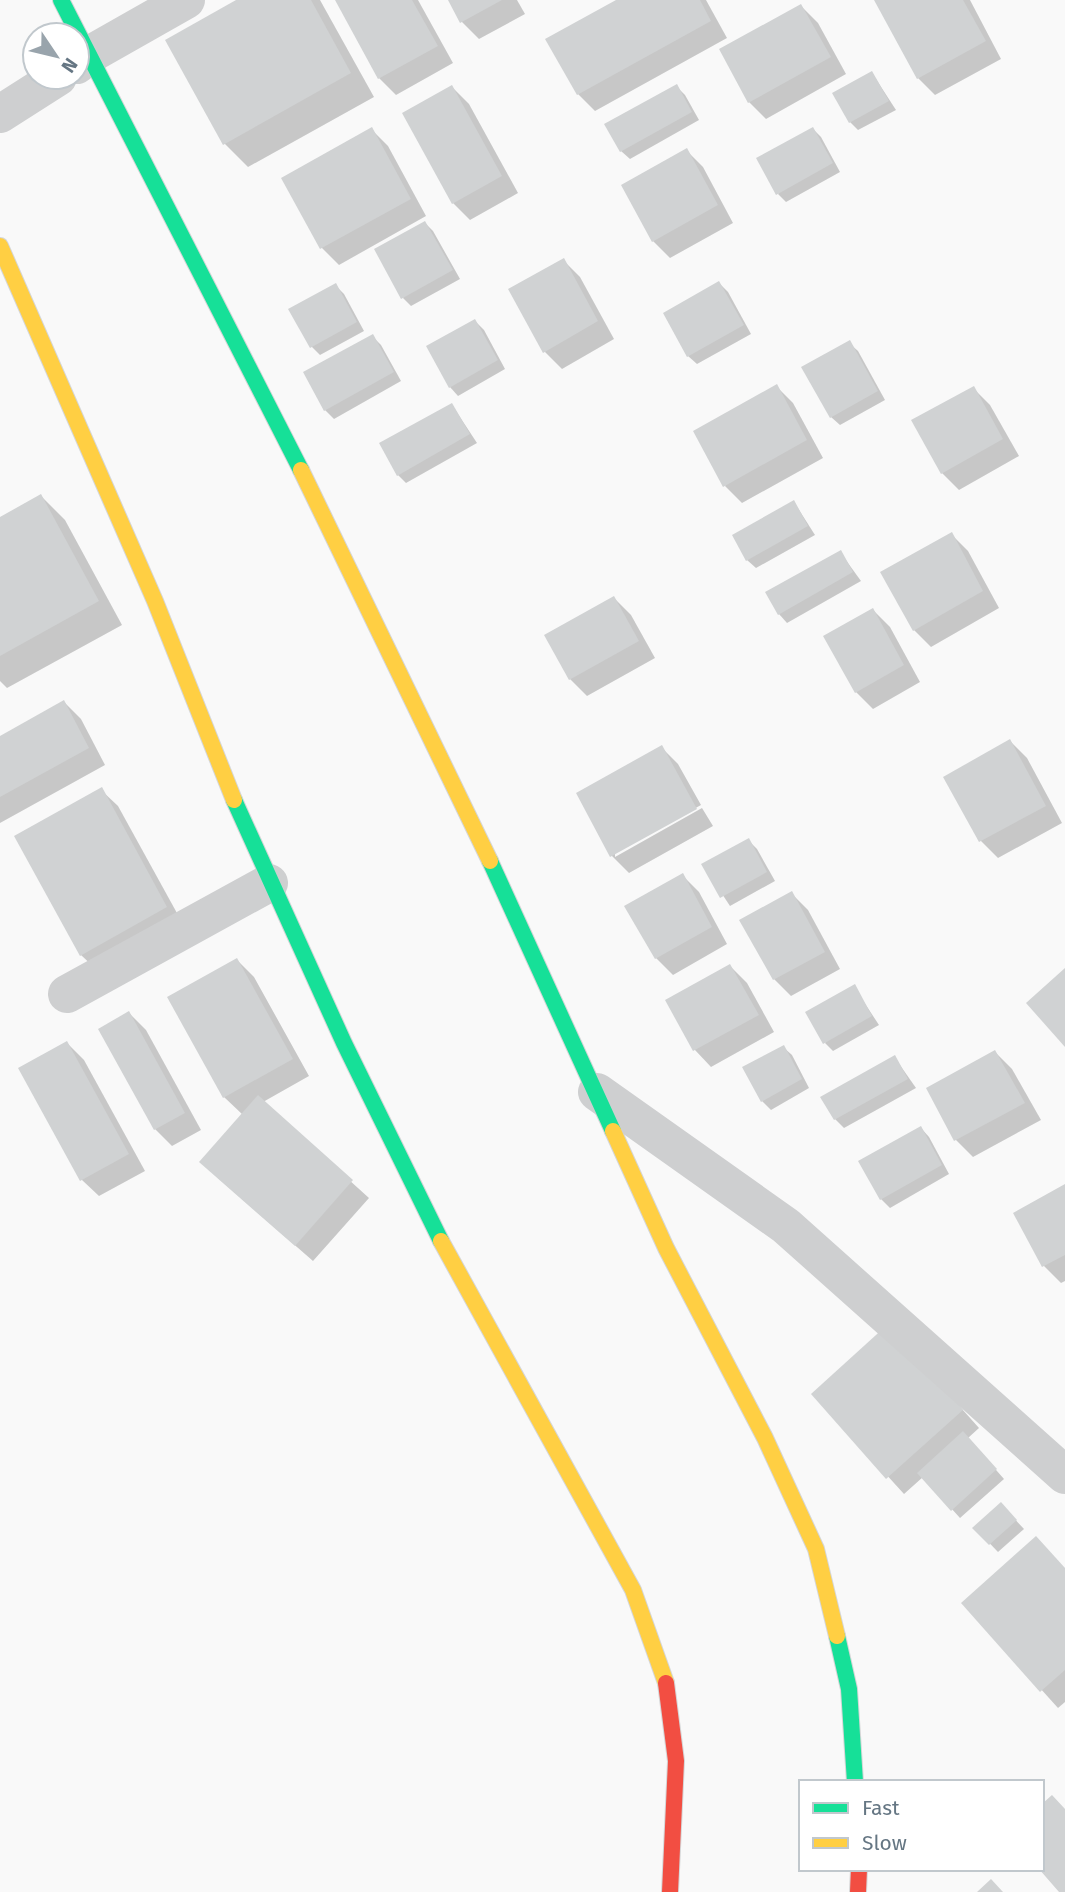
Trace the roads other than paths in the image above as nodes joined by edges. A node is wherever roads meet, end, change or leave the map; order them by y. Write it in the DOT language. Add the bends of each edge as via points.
graph roads {
  1 [pos="61,0"];
  2 [pos="186,0"];
  3 [pos="66,21"];
  4 [pos="91,56"];
  5 [pos="36,91"];
  6 [pos="90,91"];
  7 [pos="0,114"];
  8 [pos="0,246"];
  9 [pos="269,883"];
  10 [pos="67,994"];
  11 [pos="597,1092"];
  12 [pos="1065,1475"];
  13 [pos="855,1780"];
  14 [pos="859,1871"];
  15 [pos="670,1892"];
  16 [pos="859,1892"];
  1 -- 3 [label="main road"];
  2 -- 4 [label="street"];
  5 -- 7 [label="street"];
  6 -- 11 [label="main road" via="303,475"];
  8 -- 9 [label="main road" via="155,601"];
  9 -- 10 [label="street"];
  9 -- 15 [label="main road" via="448,1254 633,1590 665,1678 676,1761"];
  11 -- 12 [label="street" via="786,1226"];
  11 -- 13 [label="main road" via="666,1248 765,1438 816,1549 849,1689"];
  14 -- 16 [label="main road"];
}
